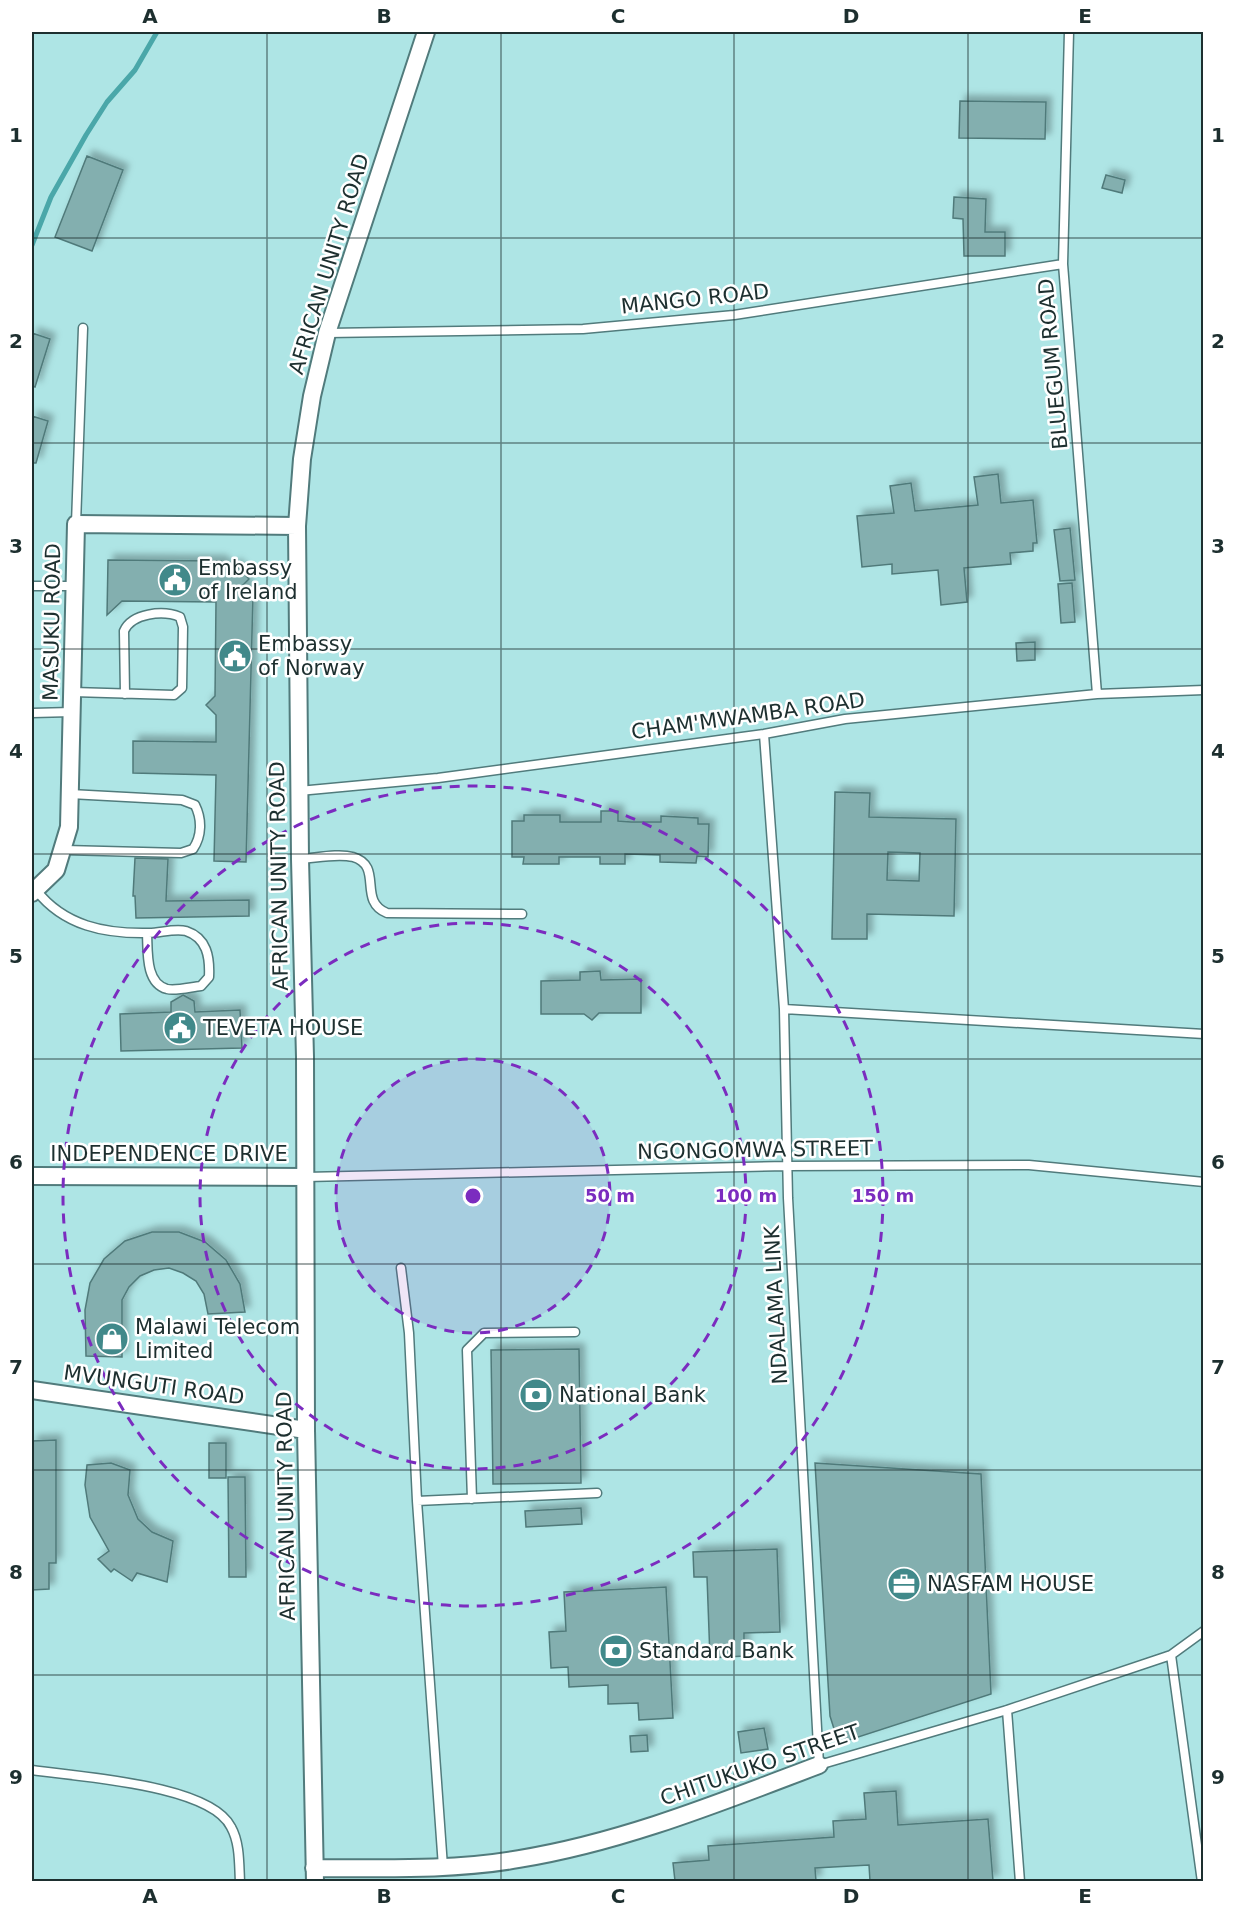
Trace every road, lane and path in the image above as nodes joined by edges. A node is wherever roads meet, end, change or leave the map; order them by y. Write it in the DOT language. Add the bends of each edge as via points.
graph roads {
  1 [pos="426,32"];
  2 [pos="1069,32"];
  3 [pos="1063,264"];
  4 [pos="83,328"];
  5 [pos="327,333"];
  6 [pos="76,524"];
  7 [pos="297,526"];
  8 [pos="32,586"];
  9 [pos="75,586"];
  10 [pos="1203,690"];
  11 [pos="73,692"];
  12 [pos="125,694"];
  13 [pos="1097,694"];
  14 [pos="72,712"];
  15 [pos="32,713"];
  16 [pos="764,734"];
  17 [pos="299,791"];
  18 [pos="70,795"];
  19 [pos="64,850"];
  20 [pos="300,859"];
  21 [pos="34,892"];
  22 [pos="522,914"];
  23 [pos="147,933"];
  24 [pos="784,1009"];
  25 [pos="1203,1034"];
  26 [pos="787,1166"];
  27 [pos="32,1176"];
  28 [pos="306,1176"];
  29 [pos="1203,1182"];
  30 [pos="401,1268"];
  31 [pos="575,1332"];
  32 [pos="32,1390"];
  33 [pos="306,1430"];
  34 [pos="597,1493"];
  35 [pos="472,1499"];
  36 [pos="417,1501"];
  37 [pos="1203,1631"];
  38 [pos="1171,1655"];
  39 [pos="1007,1710"];
  40 [pos="819,1765"];
  41 [pos="32,1770"];
  42 [pos="443,1867"];
  43 [pos="315,1875"];
  44 [pos="240,1881"];
  45 [pos="1020,1881"];
  46 [pos="1202,1881"];
  1 -- 5 [label="street, AFRICAN UNITY ROAD"];
  2 -- 3 [label="lane, BLUEGUM ROAD"];
  3 -- 5 [label="lane, MANGO ROAD" via="734,315 583,329"];
  3 -- 13 [label="lane, BLUEGUM ROAD"];
  4 -- 6 [label="lane"];
  5 -- 7 [label="street, AFRICAN UNITY ROAD" via="302,459"];
  6 -- 7 [label="street, MASUKU ROAD"];
  6 -- 9 [label="street, MASUKU ROAD"];
  7 -- 17 [label="street, AFRICAN UNITY ROAD"];
  8 -- 9 [label="lane"];
  9 -- 11 [label="street, MASUKU ROAD"];
  10 -- 13 [label="lane, CHAM'MWAMBA ROAD"];
  11 -- 12 [label="lane"];
  11 -- 14 [label="street, MASUKU ROAD"];
  12 -- 12 [label="lane" via="174,695 182,688 180,617 139,617 128,623 124,630"];
  13 -- 16 [label="lane, CHAM'MWAMBA ROAD" via="845,719"];
  14 -- 15 [label="lane"];
  14 -- 18 [label="street, MASUKU ROAD"];
  16 -- 17 [label="lane, CHAM'MWAMBA ROAD" via="438,778"];
  16 -- 24 [label="lane, NDALAMA LINK"];
  17 -- 20 [label="street, AFRICAN UNITY ROAD"];
  18 -- 19 [label="street, MASUKU ROAD"];
  18 -- 19 [label="lane" via="182,800 195,805 200,815 199,841 193,849 181,852"];
  19 -- 21 [label="street, MASUKU ROAD" via="56,870"];
  20 -- 22 [label="lane" via="351,856 361,860 371,878 372,902 387,913"];
  20 -- 28 [label="street, AFRICAN UNITY ROAD"];
  21 -- 23 [label="lane" via="68,920 90,927"];
  23 -- 23 [label="lane" via="184,930 197,937 208,951 209,976 201,986 167,989 156,983 150,972"];
  24 -- 25 [label="lane"];
  24 -- 26 [label="lane, NDALAMA LINK"];
  26 -- 28 [label="lane, NGONGOMWA STREET"];
  26 -- 29 [label="lane, NGONGOMWA STREET" via="1029,1165"];
  26 -- 40 [label="lane, NDALAMA LINK"];
  27 -- 28 [label="street, INDEPENDENCE DRIVE"];
  28 -- 33 [label="street, AFRICAN UNITY ROAD"];
  30 -- 36 [label="lane" via="409,1333"];
  31 -- 35 [label="lane" via="484,1333 467,1350"];
  32 -- 33 [label="street, MVUNGUTI ROAD"];
  33 -- 43 [label="street, AFRICAN UNITY ROAD"];
  34 -- 35 [label="lane"];
  35 -- 36 [label="lane"];
  36 -- 42 [label="lane"];
  37 -- 38 [label="lane, CHITUKUKO STREET"];
  38 -- 39 [label="lane, CHITUKUKO STREET"];
  38 -- 46 [label="lane"];
  39 -- 40 [label="lane, CHITUKUKO STREET"];
  39 -- 45 [label="lane"];
  40 -- 42 [label="street, CHITUKUKO STREET" via="640,1831 518,1860"];
  41 -- 44 [label="lane" via="177,1792 201,1801 219,1812 231,1826 237,1843"];
  42 -- 43 [label="street, CHITUKUKO STREET"];
}
